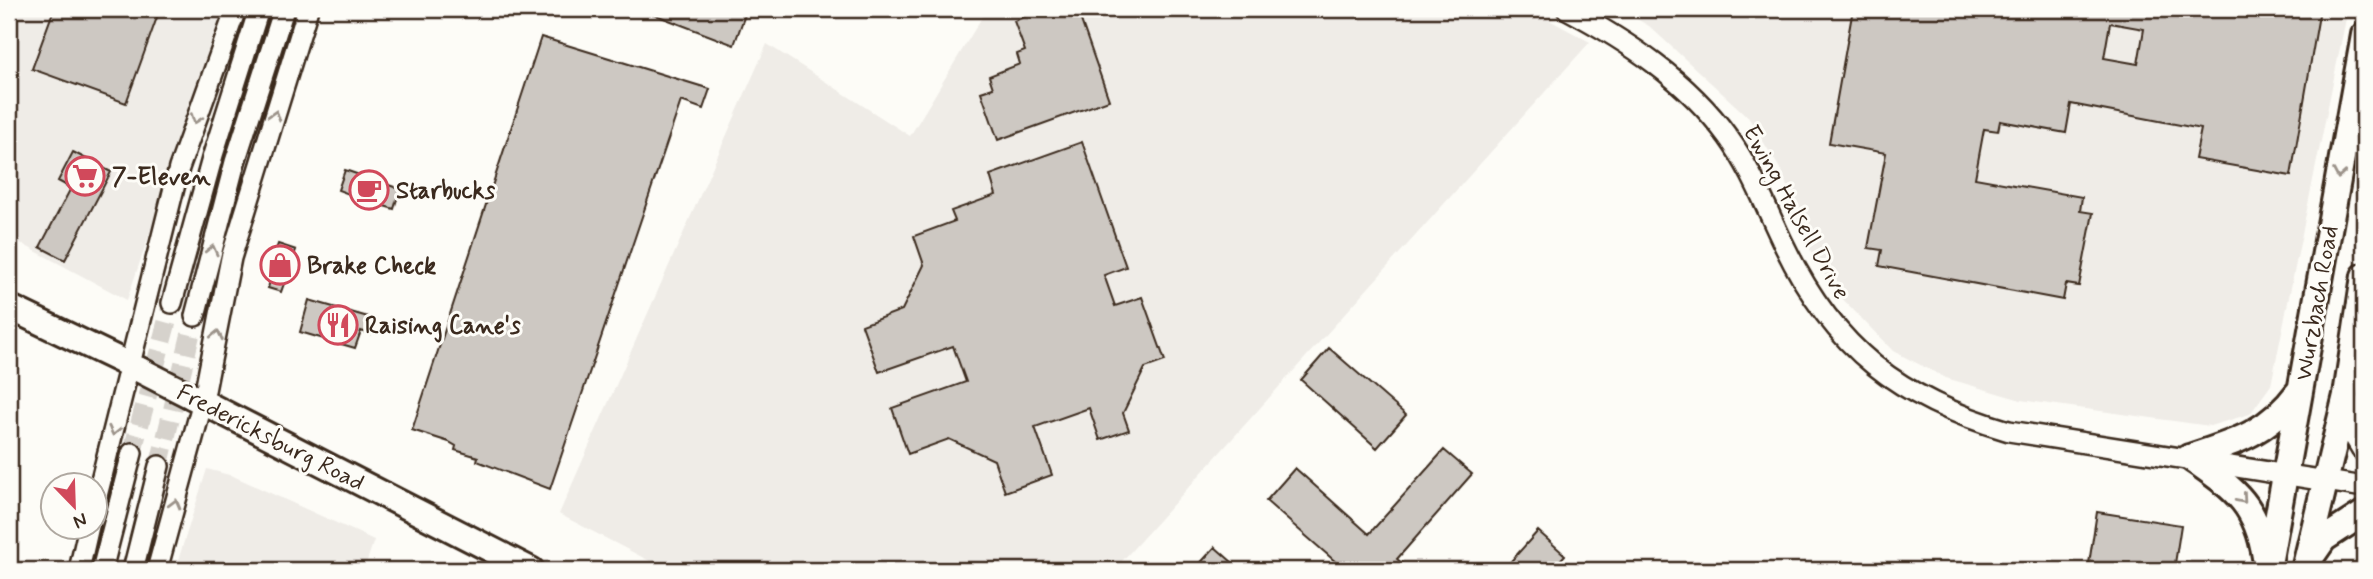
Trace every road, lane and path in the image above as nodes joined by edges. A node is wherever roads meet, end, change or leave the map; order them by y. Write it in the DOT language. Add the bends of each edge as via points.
graph roads {
  1 [pos="236,9"];
  2 [pos="259,9"];
  3 [pos="284,9"];
  4 [pos="308,9"];
  5 [pos="1567,9"];
  6 [pos="2364,35"];
  7 [pos="2364,276"];
  8 [pos="172,303"];
  9 [pos="9,307"];
  10 [pos="195,316"];
  11 [pos="135,367"];
  12 [pos="2301,389"];
  13 [pos="2346,395"];
  14 [pos="197,399"];
  15 [pos="2364,448"];
  16 [pos="132,453"];
  17 [pos="2189,457"];
  18 [pos="159,466"];
  19 [pos="105,470"];
  20 [pos="2286,472"];
  21 [pos="2325,480"];
  22 [pos="2364,487"];
  23 [pos="2364,513"];
  24 [pos="86,540"];
  25 [pos="79,570"];
  26 [pos="102,570"];
  27 [pos="133,570"];
  28 [pos="157,570"];
  29 [pos="531,570"];
  30 [pos="2268,570"];
  31 [pos="2304,570"];
  1 -- 11 [label="street, one-way" via="179,169"];
  2 -- 8 [label="street"];
  10 -- 3 [label="street, one-way" via="235,162"];
  14 -- 4 [label="street, one-way" via="231,258"];
  5 -- 17 [label="street, Ewing Halsell Drive" via="1627,41 1676,81 1726,134 1744,160 1813,298 1842,335 1882,372 1947,411 2009,431"];
  6 -- 12 [label="main road, Wurzbach Road, one-way"];
  7 -- 13 [label="main road, Wurzbach Road"];
  9 -- 11 [label="main road, Fredericksburg Road"];
  11 -- 14 [label="main road, Fredericksburg Road, bridge"];
  11 -- 19 [label="street, one-way"];
  12 -- 17 [label="main road" via="2259,432"];
  12 -- 20 [label="main road, Wurzbach Road"];
  13 -- 15 [label="main road" via="2352,428"];
  13 -- 21 [label="main road, Wurzbach Road"];
  28 -- 14 [label="street, one-way"];
  14 -- 29 [label="main road, Fredericksburg Road"];
  16 -- 26 [label="street"];
  17 -- 20 [label="street, Ewing Halsell Drive"];
  17 -- 30 [label="main road, one-way" via="2240,495 2255,516"];
  18 -- 27 [label="street"];
  20 -- 21 [label="street, Ewing Halsell Drive"];
  20 -- 30 [label="main road, Wurzbach Road"];
  21 -- 22 [label="street, Ewing Halsell Drive"];
  21 -- 31 [label="main road, Wurzbach Road"];
  23 -- 31 [label="main road" via="2324,539"];
  24 -- 25 [label="street"];
}
